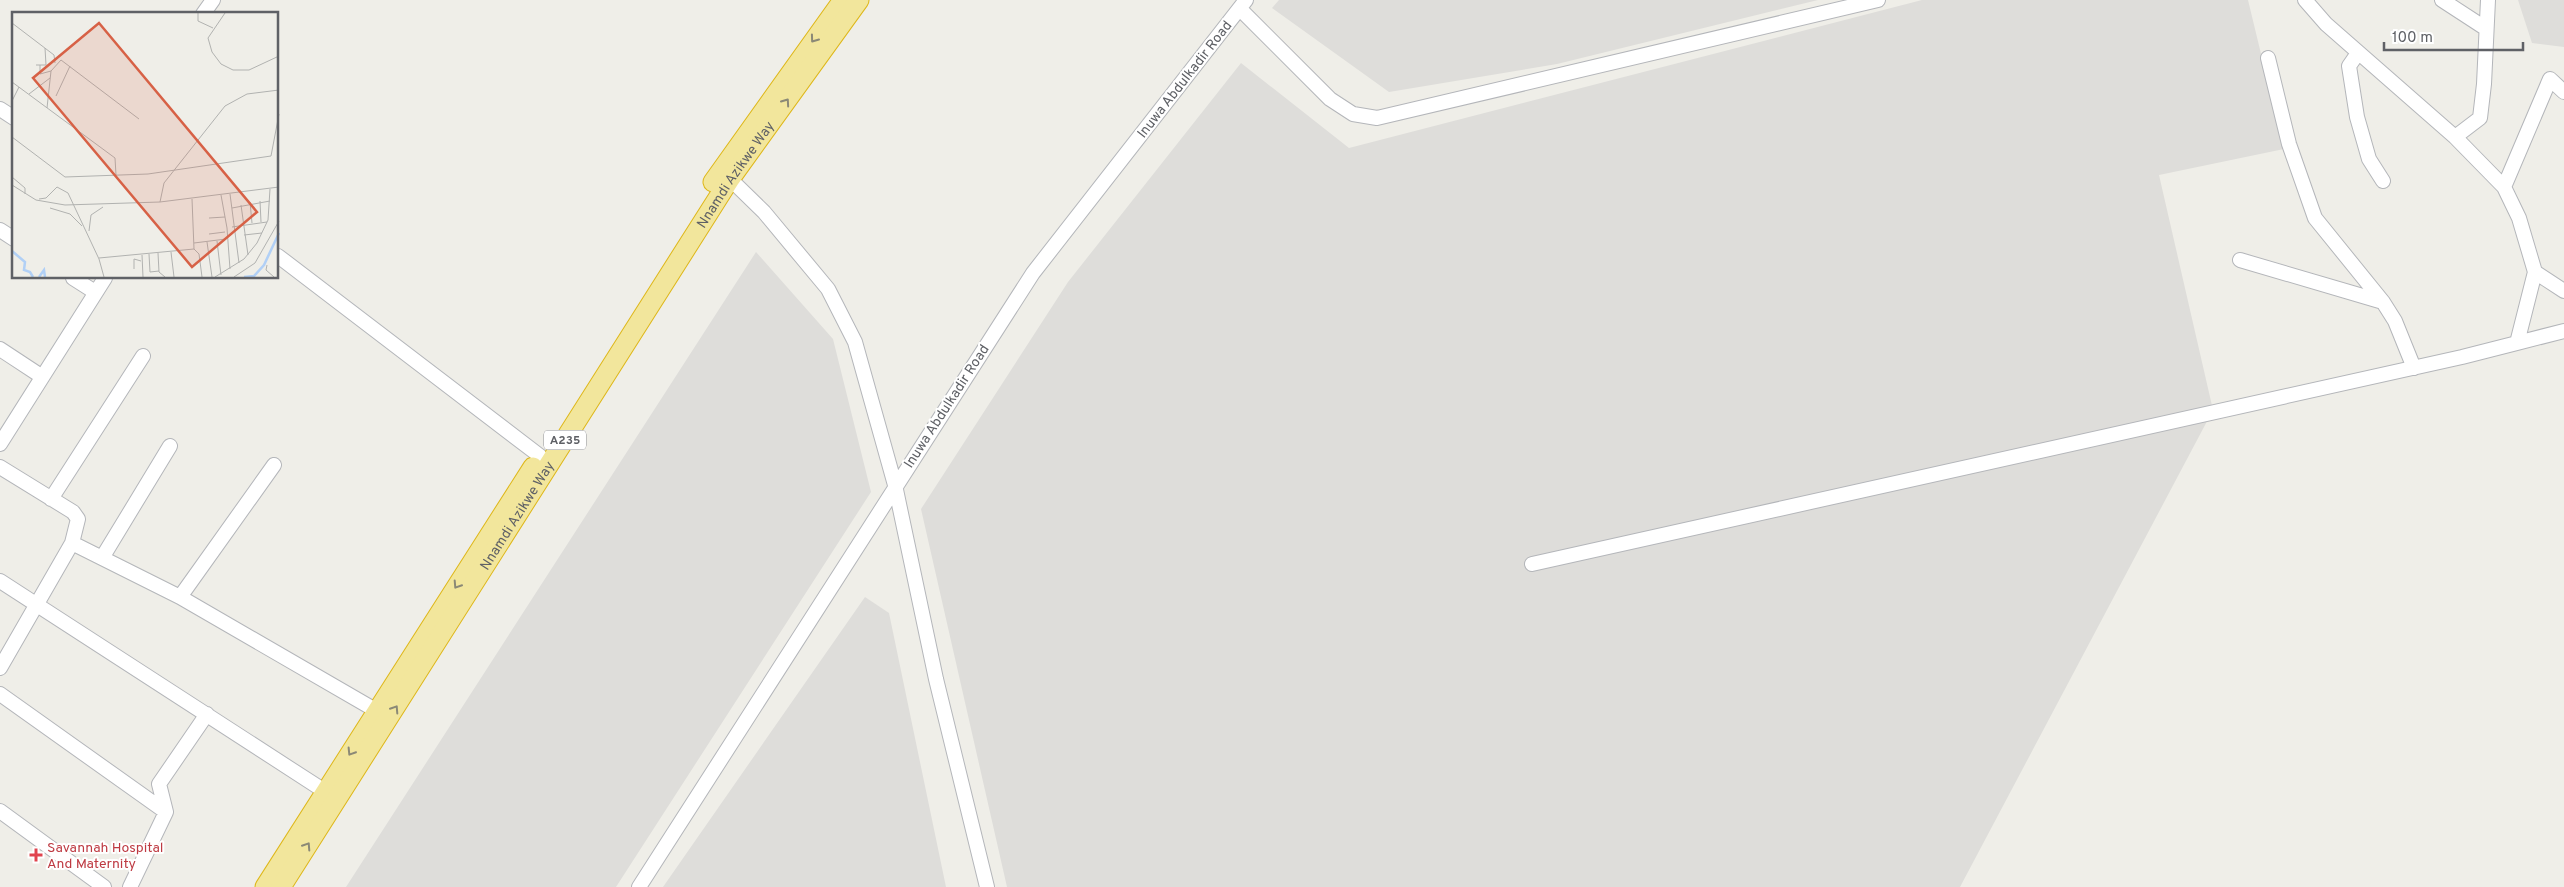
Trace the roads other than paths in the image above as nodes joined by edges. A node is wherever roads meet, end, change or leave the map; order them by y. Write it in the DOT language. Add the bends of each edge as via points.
graph roads {
  1 [pos="212,0"];
  2 [pos="843,0"];
  3 [pos="859,0"];
  4 [pos="1878,0"];
  5 [pos="2305,0"];
  6 [pos="2442,0"];
  7 [pos="2488,0"];
  8 [pos="1243,4"];
  9 [pos="204,12"];
  10 [pos="2485,28"];
  11 [pos="2358,53"];
  12 [pos="2268,58"];
  13 [pos="2564,92"];
  14 [pos="0,109"];
  15 [pos="12,117"];
  16 [pos="2455,137"];
  17 [pos="726,175"];
  18 [pos="2383,181"];
  19 [pos="2504,187"];
  20 [pos="0,230"];
  21 [pos="12,238"];
  22 [pos="279,257"];
  23 [pos="2240,260"];
  24 [pos="2536,272"];
  25 [pos="75,279"];
  26 [pos="104,279"];
  27 [pos="2564,291"];
  28 [pos="95,292"];
  29 [pos="2383,302"];
  30 [pos="2564,331"];
  31 [pos="2517,343"];
  32 [pos="0,350"];
  33 [pos="143,356"];
  34 [pos="2414,368"];
  35 [pos="41,376"];
  36 [pos="0,444"];
  37 [pos="170,446"];
  38 [pos="540,456"];
  39 [pos="274,465"];
  40 [pos="0,467"];
  41 [pos="895,485"];
  42 [pos="51,499"];
  43 [pos="72,543"];
  44 [pos="102,558"];
  45 [pos="1532,564"];
  46 [pos="0,581"];
  47 [pos="180,597"];
  48 [pos="36,604"];
  49 [pos="0,668"];
  50 [pos="0,694"];
  51 [pos="377,711"];
  52 [pos="206,714"];
  53 [pos="326,792"];
  54 [pos="0,812"];
  55 [pos="166,812"];
  56 [pos="104,887"];
  57 [pos="130,887"];
  58 [pos="265,887"];
  59 [pos="280,887"];
  60 [pos="639,887"];
  61 [pos="987,887"];
  1 -- 9 [label="street"];
  2 -- 17 [label="highway, Nnamdi Azikwe Way / A235, one-way"];
  17 -- 3 [label="highway, Nnamdi Azikwe Way / A235, one-way"];
  4 -- 8 [label="street" via="1376,118 1353,114 1330,99"];
  5 -- 11 [label="street"];
  6 -- 10 [label="street"];
  7 -- 10 [label="street"];
  8 -- 41 [label="street, Inuwa Abdulkadir Road" via="1033,273"];
  10 -- 16 [label="street" via="2480,118"];
  11 -- 16 [label="street"];
  11 -- 18 [label="street" via="2349,66 2358,118 2369,159"];
  12 -- 29 [label="street" via="2289,144 2315,218"];
  13 -- 19 [label="street" via="2550,79"];
  14 -- 15 [label="street"];
  16 -- 19 [label="street"];
  17 -- 38 [label="highway, Nnamdi Azikwe Way / A235"];
  17 -- 41 [label="street" via="764,212 828,289 855,342"];
  59 -- 17 [label="highway, Nnamdi Azikwe Way / A235, one-way"];
  19 -- 24 [label="street" via="2519,218"];
  20 -- 21 [label="street"];
  22 -- 38 [label="street"];
  23 -- 29 [label="street"];
  24 -- 27 [label="street"];
  24 -- 31 [label="street"];
  25 -- 28 [label="street"];
  26 -- 28 [label="street"];
  28 -- 35 [label="street"];
  29 -- 34 [label="street" via="2395,321"];
  30 -- 31 [label="street"];
  31 -- 34 [label="street"];
  32 -- 35 [label="street"];
  33 -- 42 [label="street"];
  34 -- 45 [label="street"];
  35 -- 36 [label="street"];
  37 -- 44 [label="street"];
  38 -- 51 [label="highway, Nnamdi Azikwe Way / A235, one-way"];
  39 -- 47 [label="street"];
  40 -- 42 [label="street"];
  41 -- 60 [label="street, Inuwa Abdulkadir Road"];
  41 -- 61 [label="street" via="936,679"];
  42 -- 43 [label="street" via="76,516 78,524"];
  43 -- 44 [label="street"];
  43 -- 48 [label="street"];
  44 -- 47 [label="street"];
  46 -- 48 [label="street"];
  47 -- 51 [label="street"];
  48 -- 49 [label="street"];
  48 -- 52 [label="street"];
  50 -- 55 [label="street"];
  51 -- 53 [label="highway, Nnamdi Azikwe Way / A235, one-way"];
  52 -- 53 [label="street"];
  52 -- 55 [label="street" via="159,784"];
  53 -- 58 [label="highway, Nnamdi Azikwe Way / A235"];
  54 -- 56 [label="street"];
  55 -- 57 [label="street"];
}
